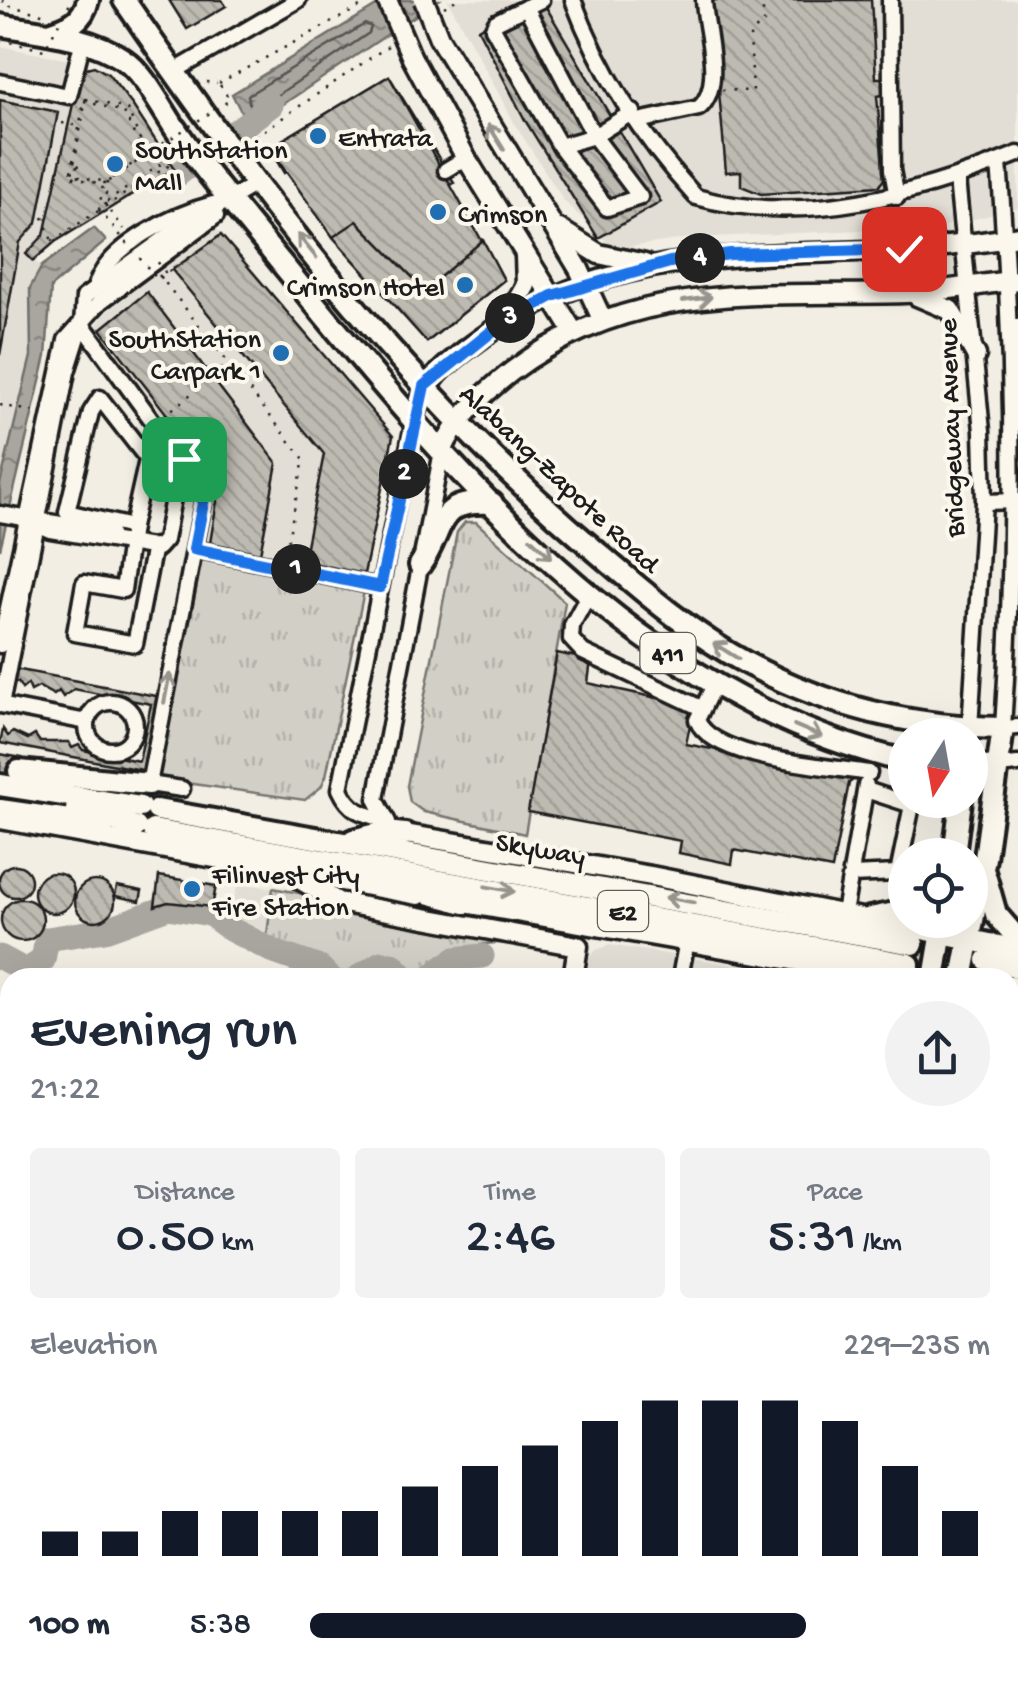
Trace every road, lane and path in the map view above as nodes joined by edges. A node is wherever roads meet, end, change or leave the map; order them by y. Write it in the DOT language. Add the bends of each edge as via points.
graph roads {
  1 [pos="4,0"];
  2 [pos="72,0"];
  3 [pos="88,0"];
  4 [pos="124,0"];
  5 [pos="298,0"];
  6 [pos="373,0"];
  7 [pos="387,0"];
  8 [pos="424,0"];
  9 [pos="456,0"];
  10 [pos="573,0"];
  11 [pos="704,0"];
  12 [pos="762,0"];
  13 [pos="890,0"];
  14 [pos="534,4"];
  15 [pos="442,8"];
  16 [pos="45,23"];
  17 [pos="0,25"];
  18 [pos="399,38"];
  19 [pos="0,40"];
  20 [pos="82,40"];
  21 [pos="173,72"];
  22 [pos="0,82"];
  23 [pos="206,82"];
  24 [pos="219,84"];
  25 [pos="712,90"];
  26 [pos="133,106"];
  27 [pos="127,109"];
  28 [pos="636,116"];
  29 [pos="62,124"];
  30 [pos="81,126"];
  31 [pos="594,136"];
  32 [pos="174,146"];
  33 [pos="560,146"];
  34 [pos="241,148"];
  35 [pos="1018,154"];
  36 [pos="466,158"];
  37 [pos="998,162"];
  38 [pos="446,170"];
  39 [pos="77,177"];
  40 [pos="957,179"];
  41 [pos="105,183"];
  42 [pos="257,183"];
  43 [pos="898,197"];
  44 [pos="230,200"];
  45 [pos="105,204"];
  46 [pos="99,210"];
  47 [pos="43,217"];
  48 [pos="549,219"];
  49 [pos="1011,238"];
  50 [pos="966,244"];
  51 [pos="524,250"];
  52 [pos="146,256"];
  53 [pos="670,262"];
  54 [pos="1012,280"];
  55 [pos="586,284"];
  56 [pos="971,286"];
  57 [pos="907,293"];
  58 [pos="552,296"];
  59 [pos="602,320"];
  60 [pos="82,324"];
  61 [pos="501,324"];
  62 [pos="1018,328"];
  63 [pos="573,331"];
  64 [pos="1013,353"];
  65 [pos="976,355"];
  66 [pos="229,363"];
  67 [pos="424,386"];
  68 [pos="3,406"];
  69 [pos="38,412"];
  70 [pos="164,416"];
  71 [pos="414,419"];
  72 [pos="458,420"];
  73 [pos="442,451"];
  74 [pos="147,460"];
  75 [pos="1016,501"];
  76 [pos="984,502"];
  77 [pos="492,503"];
  78 [pos="22,519"];
  79 [pos="132,537"];
  80 [pos="155,548"];
  81 [pos="194,549"];
  82 [pos="420,566"];
  83 [pos="283,567"];
  84 [pos="380,587"];
  85 [pos="590,592"];
  86 [pos="0,645"];
  87 [pos="715,683"];
  88 [pos="1,705"];
  89 [pos="701,708"];
  90 [pos="891,718"];
  91 [pos="971,718"];
  92 [pos="87,722"];
  93 [pos="1010,728"];
  94 [pos="888,762"];
  95 [pos="870,763"];
  96 [pos="1008,765"];
  97 [pos="19,772"];
  98 [pos="0,784"];
  99 [pos="149,784"];
  100 [pos="182,789"];
  101 [pos="866,790"];
  102 [pos="0,795"];
  103 [pos="80,804"];
  104 [pos="0,810"];
  105 [pos="147,818"];
  106 [pos="0,820"];
  107 [pos="386,820"];
  108 [pos="405,834"];
  109 [pos="346,841"];
  110 [pos="988,846"];
  111 [pos="335,860"];
  112 [pos="290,874"];
  113 [pos="851,875"];
  114 [pos="988,889"];
  115 [pos="464,902"];
  116 [pos="844,913"];
  117 [pos="888,914"];
  118 [pos="870,918"];
  119 [pos="888,920"];
  120 [pos="583,922"];
  121 [pos="941,938"];
  122 [pos="965,938"];
  123 [pos="1018,939"];
  124 [pos="687,940"];
  125 [pos="969,940"];
  126 [pos="1018,950"];
  127 [pos="987,960"];
  128 [pos="906,962"];
  129 [pos="575,963"];
  130 [pos="544,968"];
  131 [pos="682,968"];
  132 [pos="838,968"];
  133 [pos="936,968"];
  134 [pos="964,968"];
  135 [pos="1018,968"];
  1 -- 16 [label="path"];
  2 -- 19 [label="path, bridge" via="44,50"];
  3 -- 16 [label="highway" via="69,27"];
  4 -- 21 [label="highway, Alabang-Zapote Road / 411"];
  5 -- 21 [label="street"];
  6 -- 24 [label="path"];
  7 -- 36 [label="main road, bridge"];
  48 -- 8 [label="main road, one-way, bridge" via="439,38"];
  9 -- 15 [label="path"];
  10 -- 28 [label="street" via="590,48"];
  11 -- 25 [label="street"];
  12 -- 25 [label="path" via="764,22 750,35 753,91"];
  13 -- 43 [label="street"];
  14 -- 31 [label="street"];
  14 -- 33 [label="street" via="494,28"];
  16 -- 17 [label="highway, 411"];
  16 -- 20 [label="highway, 411"];
  18 -- 34 [label="path"];
  20 -- 22 [label="street" via="69,96"];
  20 -- 32 [label="highway, 411" via="128,62"];
  21 -- 34 [label="highway, Alabang-Zapote Road / 411" via="210,122"];
  23 -- 24 [label="path"];
  24 -- 32 [label="path, bridge" via="230,100"];
  25 -- 28 [label="street" via="699,108"];
  26 -- 27 [label="path"];
  27 -- 30 [label="path" via="86,99"];
  27 -- 41 [label="path" via="147,156"];
  28 -- 31 [label="street"];
  28 -- 43 [label="street" via="696,197 744,208"];
  29 -- 30 [label="path"];
  30 -- 39 [label="path" via="72,175"];
  31 -- 33 [label="street"];
  31 -- 33 [label="street" via="640,197 607,208"];
  32 -- 44 [label="highway, 411"];
  32 -- 45 [label="path"];
  32 -- 46 [label="path, bridge" via="159,146 171,164"];
  34 -- 42 [label="highway, Alabang-Zapote Road / 411"];
  35 -- 37 [label="street"];
  36 -- 38 [label="street"];
  36 -- 51 [label="main road"];
  37 -- 40 [label="street"];
  37 -- 49 [label="street"];
  39 -- 41 [label="path"];
  39 -- 41 [label="path" via="70,178 84,100 124,112 144,156"];
  40 -- 43 [label="street"];
  40 -- 50 [label="street, Bridgeway Avenue"];
  41 -- 45 [label="path"];
  41 -- 46 [label="path"];
  42 -- 44 [label="street"];
  67 -- 42 [label="highway, Alabang-Zapote Road / 411, one-way"];
  44 -- 52 [label="street" via="213,219"];
  44 -- 52 [label="street" via="170,216"];
  44 -- 71 [label="highway, 411"];
  45 -- 52 [label="path"];
  46 -- 47 [label="path, bridge" via="52,241"];
  46 -- 52 [label="path, bridge" via="158,280 176,266 164,272"];
  48 -- 53 [label="main road" via="598,254"];
  48 -- 55 [label="main road"];
  49 -- 50 [label="main road"];
  49 -- 54 [label="street"];
  50 -- 53 [label="main road"];
  50 -- 56 [label="street, Bridgeway Avenue"];
  51 -- 58 [label="main road"];
  51 -- 61 [label="main road" via="526,285"];
  52 -- 60 [label="street"];
  52 -- 60 [label="street" via="84,297"];
  52 -- 66 [label="path"];
  53 -- 55 [label="main road"];
  54 -- 56 [label="main road"];
  54 -- 64 [label="street"];
  55 -- 58 [label="main road"];
  55 -- 59 [label="main road"];
  56 -- 57 [label="main road"];
  56 -- 65 [label="street, Bridgeway Avenue"];
  59 -- 57 [label="main road, one-way" via="737,293"];
  57 -- 65 [label="main road" via="950,310"];
  58 -- 61 [label="main road"];
  58 -- 63 [label="main road"];
  59 -- 63 [label="main road"];
  60 -- 78 [label="street"];
  60 -- 81 [label="street" via="200,482 205,493"];
  61 -- 67 [label="main road"];
  62 -- 64 [label="main road"];
  63 -- 72 [label="main road"];
  64 -- 75 [label="street"];
  65 -- 76 [label="street, Bridgeway Avenue"];
  66 -- 70 [label="path"];
  66 -- 83 [label="path" via="304,459"];
  67 -- 71 [label="main road"];
  67 -- 72 [label="highway, Alabang-Zapote Road / 411"];
  68 -- 69 [label="path"];
  71 -- 73 [label="highway, 411"];
  71 -- 84 [label="street"];
  72 -- 73 [label="main road"];
  90 -- 72 [label="highway, Alabang-Zapote Road / 411, one-way" via="744,662 686,626 549,510"];
  73 -- 77 [label="highway, 411"];
  73 -- 82 [label="street"];
  74 -- 79 [label="street"];
  74 -- 79 [label="street" via="100,398 68,512"];
  74 -- 80 [label="street" via="174,493 165,540"];
  75 -- 76 [label="street"];
  75 -- 93 [label="street"];
  76 -- 91 [label="street, Bridgeway Avenue"];
  77 -- 82 [label="highway" via="464,502 444,514"];
  77 -- 85 [label="highway, 411, one-way"];
  78 -- 79 [label="street"];
  78 -- 86 [label="street"];
  78 -- 88 [label="street"];
  79 -- 80 [label="street"];
  79 -- 80 [label="street" via="123,590 84,583 75,633 135,644"];
  81 -- 83 [label="street"];
  99 -- 81 [label="street, one-way"];
  82 -- 107 [label="street" via="376,799"];
  83 -- 84 [label="street"];
  84 -- 107 [label="street" via="340,788 360,814"];
  85 -- 87 [label="highway, 411"];
  85 -- 89 [label="street" via="572,625 572,640 583,652"];
  87 -- 89 [label="street"];
  87 -- 95 [label="highway, 411, one-way"];
  88 -- 92 [label="street"];
  89 -- 95 [label="street" via="698,725 728,747"];
  93 -- 96 [label="highway"];
  94 -- 95 [label="highway, 411"];
  95 -- 101 [label="street"];
  96 -- 110 [label="highway"];
  97 -- 99 [label="highway"];
  98 -- 103 [label="highway, Skyway / E2"];
  99 -- 100 [label="street"];
  101 -- 113 [label="street"];
  101 -- 113 [label="street" via="912,805 898,874"];
  102 -- 103 [label="highway, Skyway / E2"];
  103 -- 105 [label="highway, Skyway / E2"];
  104 -- 105 [label="highway" via="76,824"];
  105 -- 109 [label="highway, Skyway / E2"];
  105 -- 111 [label="highway, Skyway / E2"];
  106 -- 112 [label="main road"];
  107 -- 108 [label="street"];
  108 -- 109 [label="highway, E2"];
  108 -- 116 [label="main road"];
  128 -- 109 [label="highway, Skyway / E2, one-way"];
  111 -- 115 [label="highway" via="367,879"];
  111 -- 128 [label="highway, Skyway / E2, one-way"];
  112 -- 115 [label="main road"];
  112 -- 129 [label="main road" via="338,902"];
  113 -- 116 [label="street"];
  114 -- 123 [label="highway" via="996,914"];
  115 -- 120 [label="main road"];
  116 -- 118 [label="main road"];
  117 -- 118 [label="highway"];
  118 -- 119 [label="main road"];
  120 -- 124 [label="main road"];
  120 -- 129 [label="street"];
  121 -- 133 [label="highway"];
  122 -- 125 [label="highway"];
  124 -- 131 [label="street"];
  124 -- 132 [label="main road"];
  125 -- 126 [label="highway"];
  125 -- 134 [label="highway"];
  127 -- 135 [label="highway"];
  129 -- 130 [label="path"];
}
